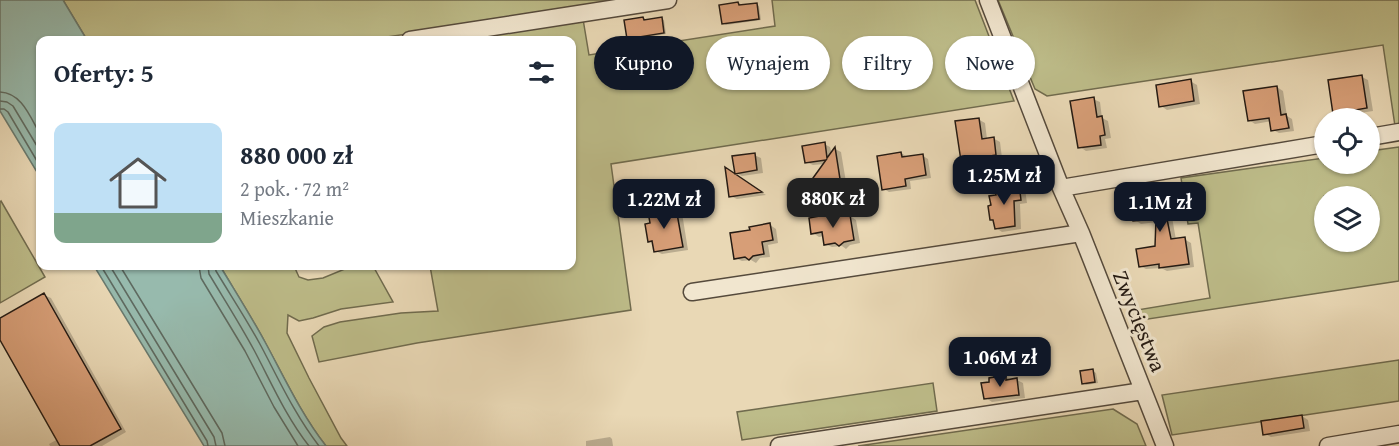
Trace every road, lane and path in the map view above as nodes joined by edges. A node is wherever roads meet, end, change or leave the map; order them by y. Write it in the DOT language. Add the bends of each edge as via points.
graph roads {
  1 [pos="668,0"];
  2 [pos="988,0"];
  3 [pos="436,36"];
  4 [pos="1399,132"];
  5 [pos="1380,135"];
  6 [pos="1314,146"];
  7 [pos="1061,188"];
  8 [pos="1081,233"];
  9 [pos="692,292"];
  10 [pos="1143,391"];
  11 [pos="1399,434"];
  12 [pos="779,446"];
  13 [pos="1165,446"];
  14 [pos="1328,446"];
  1 -- 3 [label="street"];
  2 -- 7 [label="street, Zwycięstwa"];
  4 -- 5 [label="street"];
  6 -- 7 [label="street"];
  7 -- 8 [label="street, Zwycięstwa"];
  8 -- 9 [label="street"];
  8 -- 10 [label="street, Zwycięstwa"];
  10 -- 12 [label="street, Zwycięstwa"];
  10 -- 13 [label="street, Zwycięstwa"];
  11 -- 14 [label="street"];
}
